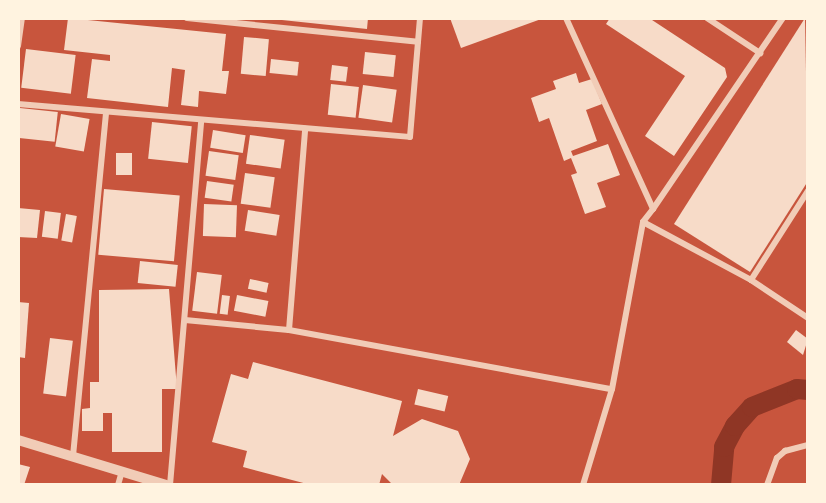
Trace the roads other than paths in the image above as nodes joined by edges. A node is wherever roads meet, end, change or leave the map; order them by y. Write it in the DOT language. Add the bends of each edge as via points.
graph roads {
  1 [pos="22,18"];
  2 [pos="187,18"];
  3 [pos="420,18"];
  4 [pos="566,18"];
  5 [pos="707,18"];
  6 [pos="783,18"];
  7 [pos="418,42"];
  8 [pos="18,46"];
  9 [pos="760,53"];
  10 [pos="18,104"];
  11 [pos="106,113"];
  12 [pos="201,122"];
  13 [pos="305,129"];
  14 [pos="808,191"];
  15 [pos="653,209"];
  16 [pos="644,222"];
  17 [pos="752,280"];
  18 [pos="808,318"];
  19 [pos="185,320"];
  20 [pos="289,330"];
  21 [pos="612,389"];
  22 [pos="18,440"];
  23 [pos="808,445"];
  24 [pos="73,456"];
  25 [pos="122,470"];
  26 [pos="118,485"];
  27 [pos="166,485"];
  28 [pos="171,485"];
  29 [pos="583,485"];
  30 [pos="767,485"];
  1 -- 8 [label="street"];
  2 -- 7 [label="street"];
  3 -- 7 [label="street"];
  4 -- 15 [label="street"];
  5 -- 9 [label="street"];
  6 -- 9 [label="street"];
  7 -- 13 [label="street" via="410,137"];
  9 -- 15 [label="street"];
  10 -- 11 [label="street"];
  11 -- 12 [label="street"];
  11 -- 24 [label="street"];
  12 -- 13 [label="street"];
  12 -- 19 [label="street"];
  13 -- 20 [label="street"];
  14 -- 17 [label="street"];
  15 -- 16 [label="street"];
  16 -- 17 [label="street"];
  16 -- 21 [label="street"];
  17 -- 18 [label="street"];
  19 -- 20 [label="street"];
  19 -- 28 [label="street"];
  20 -- 21 [label="street"];
  21 -- 29 [label="street"];
  22 -- 24 [label="street"];
  23 -- 30 [label="street" via="785,451 777,458"];
  24 -- 25 [label="street"];
  25 -- 26 [label="street"];
  25 -- 27 [label="street"];
}
